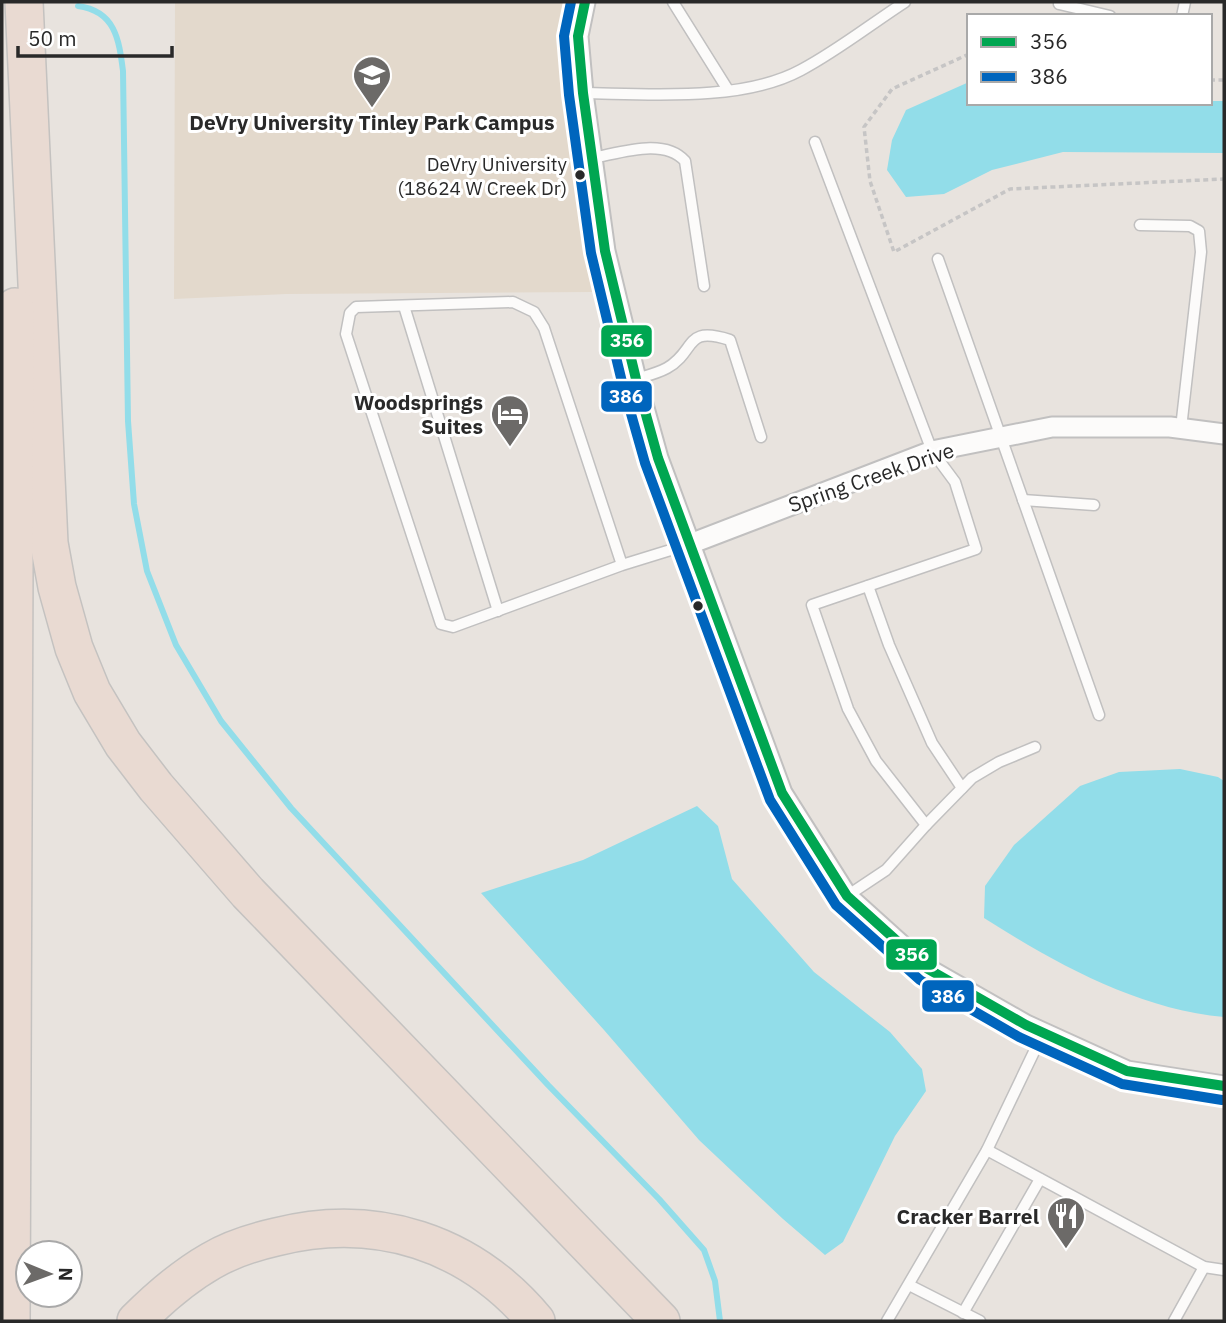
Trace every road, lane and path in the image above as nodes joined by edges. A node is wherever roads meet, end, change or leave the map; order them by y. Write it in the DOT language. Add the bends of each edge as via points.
graph roads {
  1 [pos="16,2"];
  2 [pos="24,2"];
  3 [pos="585,2"];
  4 [pos="673,2"];
  5 [pos="905,2"];
  6 [pos="1060,2"];
  7 [pos="1102,14"];
  8 [pos="967,55"];
  9 [pos="728,90"];
  10 [pos="583,93"];
  11 [pos="816,142"];
  12 [pos="592,158"];
  13 [pos="1224,179"];
  14 [pos="1140,225"];
  15 [pos="938,259"];
  16 [pos="704,286"];
  17 [pos="404,306"];
  18 [pos="636,379"];
  19 [pos="1181,428"];
  20 [pos="1224,434"];
  21 [pos="761,436"];
  22 [pos="1001,438"];
  23 [pos="932,451"];
  24 [pos="1023,500"];
  25 [pos="1094,505"];
  26 [pos="691,544"];
  27 [pos="622,565"];
  28 [pos="868,586"];
  29 [pos="498,611"];
  30 [pos="1099,715"];
  31 [pos="1035,747"];
  32 [pos="962,788"];
  33 [pos="926,825"];
  34 [pos="847,896"];
  35 [pos="1043,1033"];
  36 [pos="1224,1086"];
  37 [pos="987,1150"];
  38 [pos="1040,1179"];
  39 [pos="1204,1267"];
  40 [pos="1224,1270"];
  41 [pos="909,1285"];
  42 [pos="963,1313"];
  43 [pos="11,1321"];
  44 [pos="136,1321"];
  45 [pos="536,1321"];
  46 [pos="661,1321"];
  47 [pos="887,1321"];
  48 [pos="980,1321"];
  49 [pos="1174,1321"];
  1 -- 43 [label="highway"];
  2 -- 46 [label="highway" via="49,543 74,648 92,692 156,787 248,893"];
  3 -- 10 [label="street" via="578,36"];
  4 -- 9 [label="lane"];
  5 -- 9 [label="lane" via="800,71 757,86"];
  6 -- 7 [label="lane"];
  8 -- 13 [label="path" via="892,89 864,127 870,181 894,252 1010,189"];
  9 -- 10 [label="lane"];
  10 -- 12 [label="street"];
  11 -- 23 [label="lane"];
  12 -- 16 [label="lane" via="667,148 679,154 685,161"];
  12 -- 18 [label="street" via="605,251"];
  14 -- 19 [label="lane" via="1190,226 1199,231 1201,252"];
  15 -- 22 [label="lane"];
  17 -- 27 [label="lane" via="513,302 534,312 544,328"];
  17 -- 29 [label="lane"];
  17 -- 29 [label="lane" via="356,307 350,313 346,334 441,624 453,627"];
  18 -- 21 [label="lane" via="667,368 702,335 730,340"];
  18 -- 26 [label="street" via="658,458"];
  19 -- 20 [label="street, Spring Creek Drive"];
  19 -- 22 [label="street, Spring Creek Drive" via="1052,427"];
  22 -- 23 [label="street, Spring Creek Drive"];
  22 -- 24 [label="lane"];
  23 -- 26 [label="street, Spring Creek Drive"];
  23 -- 28 [label="lane" via="955,482 976,550"];
  24 -- 25 [label="lane"];
  24 -- 30 [label="lane"];
  26 -- 27 [label="lane"];
  26 -- 34 [label="street" via="782,793"];
  27 -- 29 [label="lane"];
  28 -- 32 [label="lane" via="932,743"];
  28 -- 33 [label="lane" via="813,605 848,709 876,761"];
  31 -- 32 [label="lane" via="999,762"];
  32 -- 33 [label="lane"];
  33 -- 34 [label="lane" via="886,870"];
  34 -- 35 [label="street" via="928,970"];
  35 -- 36 [label="street" via="1127,1071"];
  35 -- 37 [label="lane"];
  37 -- 38 [label="lane"];
  37 -- 41 [label="lane"];
  38 -- 39 [label="lane"];
  38 -- 42 [label="lane"];
  39 -- 40 [label="lane"];
  39 -- 49 [label="lane"];
  41 -- 42 [label="lane"];
  41 -- 47 [label="lane"];
  42 -- 48 [label="lane"];
  44 -- 45 [label="highway" via="162,1295 226,1253 330,1227 365,1228 430,1242 496,1282"];
}
